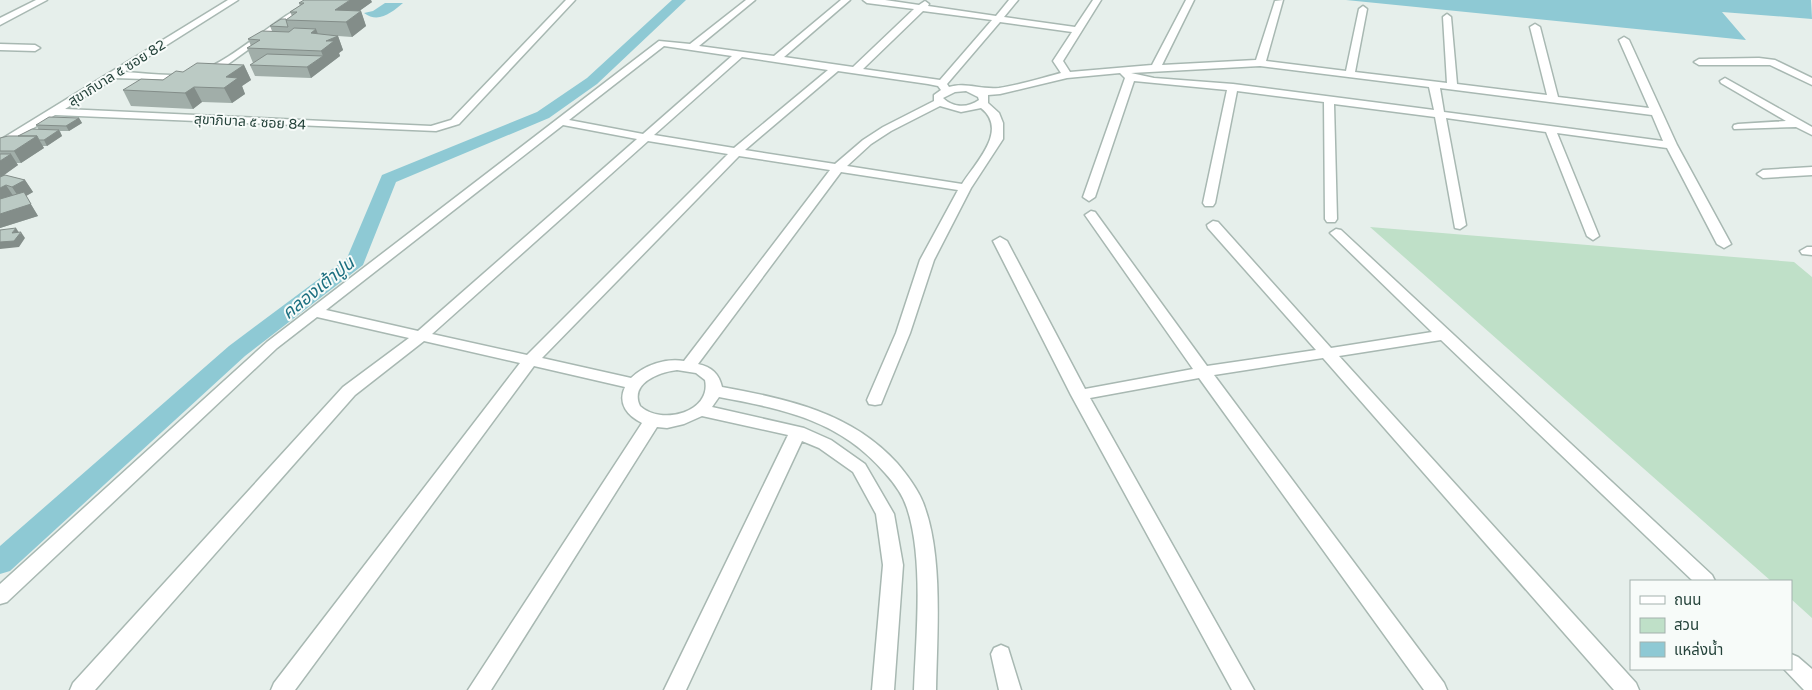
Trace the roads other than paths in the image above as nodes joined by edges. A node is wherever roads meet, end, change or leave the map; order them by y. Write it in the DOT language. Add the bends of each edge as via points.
graph roads {
  1 [pos="43,0"];
  2 [pos="234,0"];
  3 [pos="319,0"];
  4 [pos="571,0"];
  5 [pos="751,0"];
  6 [pos="846,0"];
  7 [pos="867,0"];
  8 [pos="929,0"];
  9 [pos="1014,0"];
  10 [pos="1097,0"];
  11 [pos="1190,0"];
  12 [pos="1279,1"];
  13 [pos="921,8"];
  14 [pos="1363,9"];
  15 [pos="1447,17"];
  16 [pos="997,19"];
  17 [pos="0,22"];
  18 [pos="1535,27"];
  19 [pos="1077,30"];
  20 [pos="1624,40"];
  21 [pos="692,46"];
  22 [pos="0,48"];
  23 [pos="35,48"];
  24 [pos="741,53"];
  25 [pos="777,58"];
  26 [pos="1699,62"];
  27 [pos="1260,63"];
  28 [pos="837,68"];
  29 [pos="1156,68"];
  30 [pos="856,70"];
  31 [pos="1126,74"];
  32 [pos="1350,74"];
  33 [pos="113,75"];
  34 [pos="1067,75"];
  35 [pos="1725,81"];
  36 [pos="1812,82"];
  37 [pos="1434,84"];
  38 [pos="1452,86"];
  39 [pos="944,87"];
  40 [pos="1233,87"];
  41 [pos="979,92"];
  42 [pos="1553,98"];
  43 [pos="1330,101"];
  44 [pos="940,102"];
  45 [pos="982,104"];
  46 [pos="55,112"];
  47 [pos="1657,112"];
  48 [pos="1440,114"];
  49 [pos="562,122"];
  50 [pos="1798,124"];
  51 [pos="1738,127"];
  52 [pos="1550,129"];
  53 [pos="1812,132"];
  54 [pos="643,137"];
  55 [pos="0,145"];
  56 [pos="1670,145"];
  57 [pos="736,151"];
  58 [pos="839,167"];
  59 [pos="1812,172"];
  60 [pos="1764,174"];
  61 [pos="965,188"];
  62 [pos="1089,197"];
  63 [pos="1209,203"];
  64 [pos="1091,215"];
  65 [pos="1213,225"];
  66 [pos="1460,225"];
  67 [pos="1593,236"];
  68 [pos="1000,241"];
  69 [pos="1724,244"];
  70 [pos="315,312"];
  71 [pos="1444,335"];
  72 [pos="421,336"];
  73 [pos="1329,353"];
  74 [pos="531,360"];
  75 [pos="689,365"];
  76 [pos="1203,372"];
  77 [pos="634,384"];
  78 [pos="715,391"];
  79 [pos="1079,395"];
  80 [pos="874,400"];
  81 [pos="700,410"];
  82 [pos="652,421"];
  83 [pos="798,432"];
  84 [pos="1703,580"];
  85 [pos="0,596"];
  86 [pos="1001,654"];
  87 [pos="1792,664"];
  88 [pos="1812,683"];
  89 [pos="81,690"];
  90 [pos="282,690"];
  91 [pos="479,690"];
  92 [pos="674,690"];
  93 [pos="883,690"];
  94 [pos="925,690"];
  95 [pos="1010,690"];
  96 [pos="1244,690"];
  97 [pos="1436,690"];
  98 [pos="1628,690"];
  1 -- 17 [label="street"];
  2 -- 33 [label="street, สุขาภิบาล ๕ ซอย 82"];
  3 -- 33 [label="street" via="221,65 198,75"];
  4 -- 46 [label="street, สุขาภิบาล ๕ ซอย 84" via="455,122 432,129"];
  5 -- 21 [label="street"];
  6 -- 25 [label="street"];
  7 -- 13 [label="street"];
  8 -- 13 [label="street"];
  9 -- 16 [label="street"];
  10 -- 19 [label="street"];
  11 -- 29 [label="street"];
  12 -- 27 [label="street"];
  13 -- 16 [label="street"];
  13 -- 30 [label="street"];
  14 -- 32 [label="street"];
  15 -- 38 [label="street"];
  16 -- 19 [label="street"];
  16 -- 39 [label="street"];
  18 -- 42 [label="street"];
  19 -- 34 [label="street" via="1058,61"];
  20 -- 47 [label="street"];
  21 -- 24 [label="street"];
  21 -- 49 [label="street" via="662,43"];
  22 -- 23 [label="street"];
  24 -- 25 [label="street"];
  24 -- 54 [label="street"];
  25 -- 28 [label="street"];
  26 -- 36 [label="street" via="1772,62"];
  27 -- 29 [label="street"];
  27 -- 32 [label="street"];
  28 -- 30 [label="street"];
  28 -- 57 [label="street"];
  29 -- 31 [label="street"];
  30 -- 39 [label="street"];
  31 -- 34 [label="street"];
  31 -- 40 [label="street" via="1154,81"];
  31 -- 62 [label="street"];
  32 -- 37 [label="street"];
  33 -- 46 [label="street, สุขาภิบาล ๕ ซอย 82"];
  34 -- 41 [label="street" via="1000,91"];
  35 -- 50 [label="street"];
  37 -- 38 [label="street"];
  37 -- 48 [label="street"];
  38 -- 42 [label="street"];
  39 -- 41 [label="street"];
  39 -- 44 [label="street" via="939,95"];
  40 -- 43 [label="street"];
  40 -- 63 [label="street"];
  41 -- 45 [label="street" via="985,98"];
  42 -- 47 [label="street"];
  43 -- 48 [label="street"];
  43 -- 71 [label="street" via="1334,226"];
  44 -- 45 [label="street" via="956,108"];
  44 -- 58 [label="street" via="887,129"];
  45 -- 61 [label="street" via="994,113 998,123 997,139"];
  46 -- 55 [label="street, สุขาภิบาล ๕ ซอย 82"];
  47 -- 56 [label="street"];
  48 -- 52 [label="street"];
  48 -- 66 [label="street"];
  49 -- 54 [label="street"];
  49 -- 70 [label="street"];
  50 -- 51 [label="street"];
  50 -- 53 [label="street"];
  52 -- 56 [label="street"];
  52 -- 67 [label="street"];
  54 -- 57 [label="street"];
  54 -- 72 [label="street"];
  56 -- 69 [label="street"];
  57 -- 58 [label="street"];
  57 -- 74 [label="street"];
  58 -- 61 [label="street"];
  58 -- 75 [label="street"];
  59 -- 60 [label="street"];
  61 -- 80 [label="street" via="927,260 903,334"];
  64 -- 76 [label="street"];
  65 -- 73 [label="street"];
  68 -- 79 [label="street"];
  70 -- 72 [label="street"];
  70 -- 85 [label="street" via="239,374"];
  71 -- 73 [label="street"];
  71 -- 84 [label="street"];
  72 -- 74 [label="street"];
  72 -- 89 [label="street" via="349,391"];
  73 -- 76 [label="street"];
  73 -- 98 [label="street"];
  74 -- 77 [label="street"];
  74 -- 90 [label="street"];
  75 -- 77 [label="street" via="652,370"];
  75 -- 78 [label="street" via="709,374"];
  76 -- 79 [label="street"];
  76 -- 97 [label="street"];
  77 -- 82 [label="street" via="629,400 631,408"];
  78 -- 81 [label="street" via="712,399"];
  78 -- 94 [label="street" via="810,413 845,429 874,450 894,471 916,506 925,551"];
  79 -- 96 [label="street"];
  81 -- 82 [label="street" via="678,420"];
  81 -- 83 [label="street"];
  82 -- 91 [label="street"];
  83 -- 92 [label="street"];
  83 -- 93 [label="street" via="825,444 859,468 885,514 893,565"];
  86 -- 95 [label="street"];
  87 -- 88 [label="street"];
}
